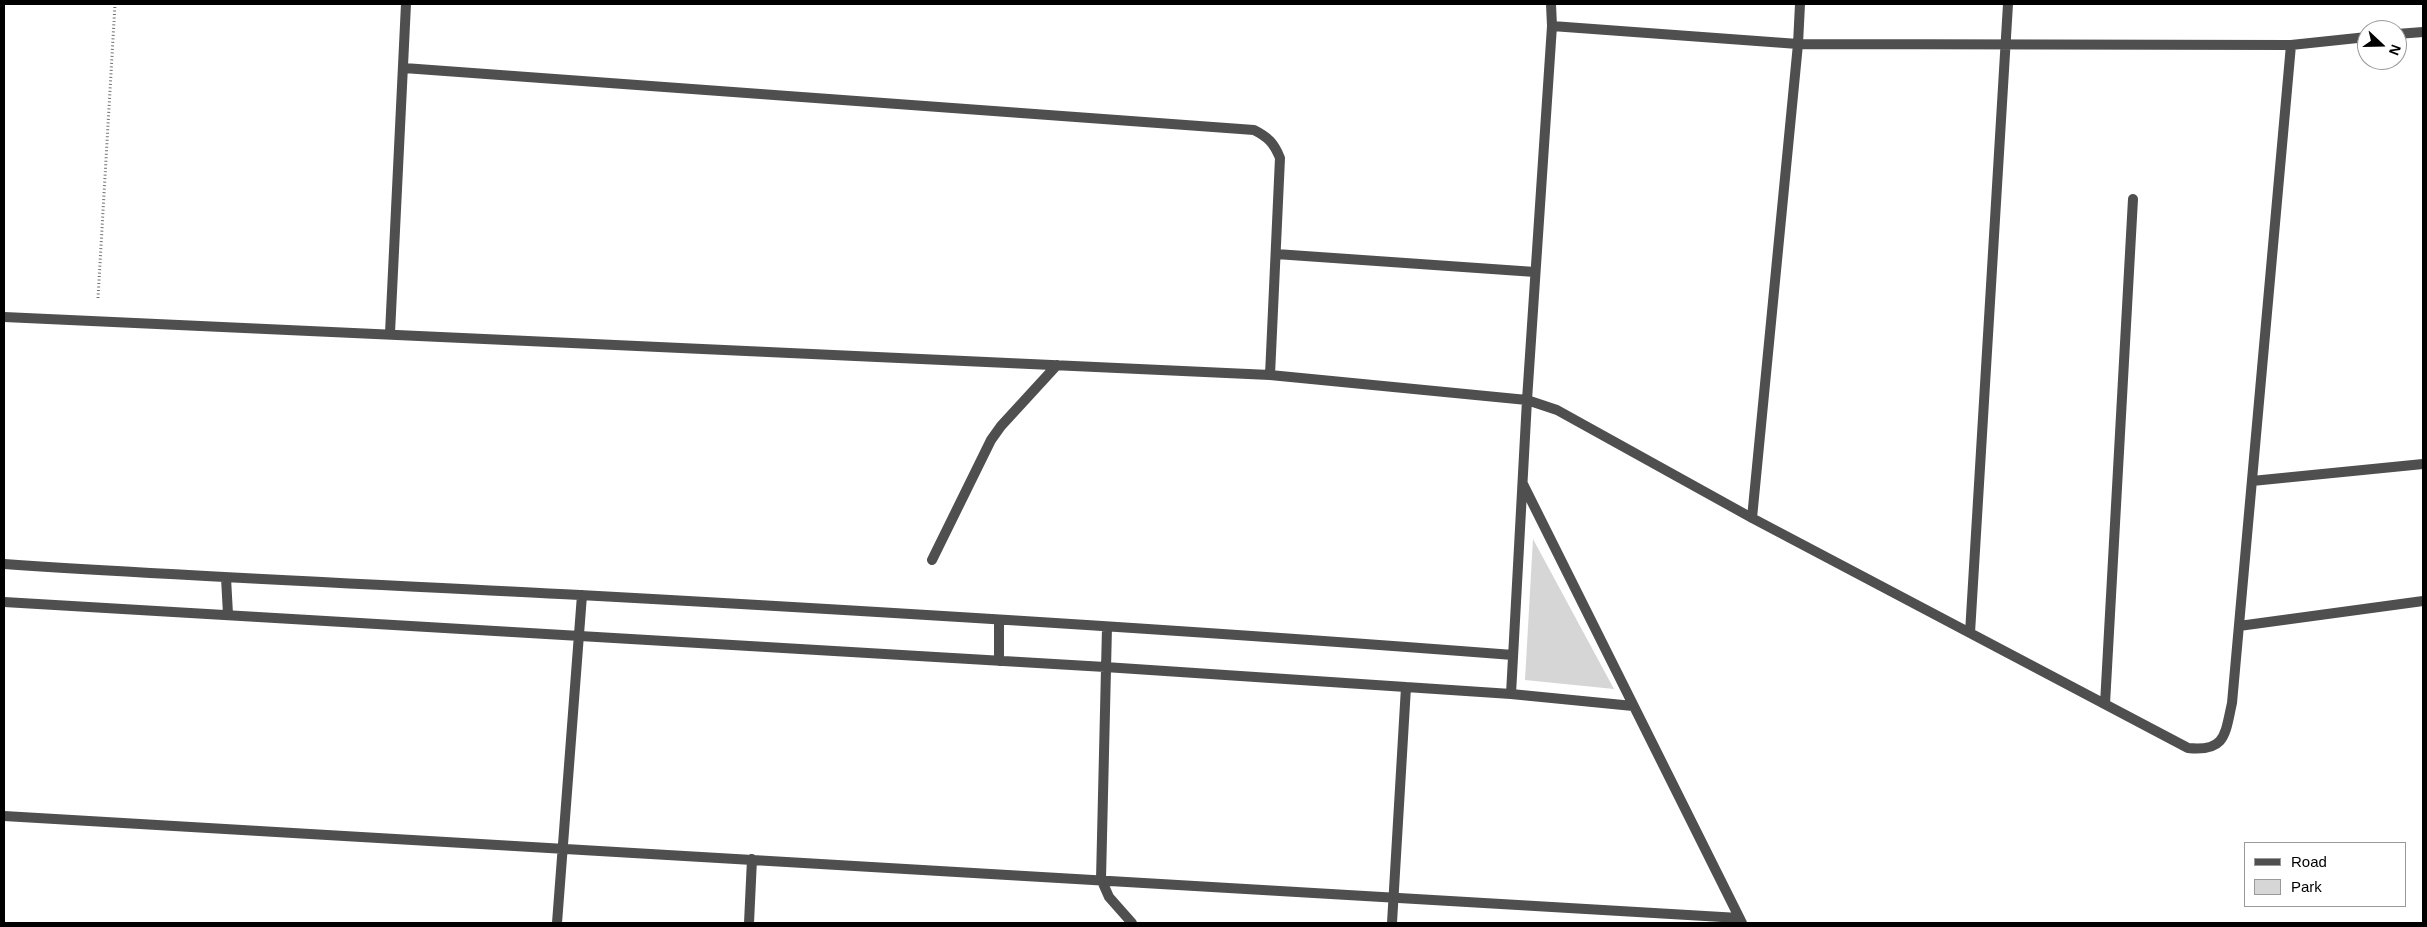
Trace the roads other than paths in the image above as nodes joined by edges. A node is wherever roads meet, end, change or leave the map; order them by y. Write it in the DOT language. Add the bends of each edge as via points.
graph roads {
  1 [pos="406,4"];
  2 [pos="1551,4"];
  3 [pos="1800,4"];
  4 [pos="2008,4"];
  5 [pos="1552,26"];
  6 [pos="2423,32"];
  7 [pos="2407,33"];
  8 [pos="2357,38"];
  9 [pos="1798,44"];
  10 [pos="2291,45"];
  11 [pos="2004,46"];
  12 [pos="404,68"];
  13 [pos="2133,199"];
  14 [pos="1276,254"];
  15 [pos="1535,272"];
  16 [pos="4,317"];
  17 [pos="390,333"];
  18 [pos="1057,365"];
  19 [pos="1270,375"];
  20 [pos="1527,400"];
  21 [pos="2423,464"];
  22 [pos="2252,481"];
  23 [pos="1522,483"];
  24 [pos="1752,518"];
  25 [pos="932,560"];
  26 [pos="4,564"];
  27 [pos="226,578"];
  28 [pos="582,595"];
  29 [pos="2423,601"];
  30 [pos="4,602"];
  31 [pos="228,614"];
  32 [pos="999,620"];
  33 [pos="2239,626"];
  34 [pos="1107,627"];
  35 [pos="1970,633"];
  36 [pos="579,636"];
  37 [pos="1513,655"];
  38 [pos="999,661"];
  39 [pos="1105,668"];
  40 [pos="1406,687"];
  41 [pos="1511,694"];
  42 [pos="2105,704"];
  43 [pos="1633,706"];
  44 [pos="4,816"];
  45 [pos="563,848"];
  46 [pos="752,859"];
  47 [pos="1101,879"];
  48 [pos="1394,896"];
  49 [pos="1741,921"];
  50 [pos="557,923"];
  51 [pos="749,923"];
  52 [pos="1132,923"];
  53 [pos="1392,923"];
  1 -- 12 [label="street"];
  2 -- 5 [label="street"];
  3 -- 9 [label="street"];
  4 -- 11 [label="street"];
  5 -- 9 [label="street"];
  5 -- 15 [label="street"];
  6 -- 7 [label="street"];
  8 -- 10 [label="street"];
  9 -- 11 [label="street"];
  9 -- 24 [label="street"];
  10 -- 11 [label="street"];
  10 -- 22 [label="street"];
  11 -- 35 [label="street"];
  12 -- 14 [label="street" via="1254,130 1274,144 1280,158"];
  12 -- 17 [label="street"];
  13 -- 42 [label="street"];
  14 -- 15 [label="street"];
  14 -- 19 [label="street"];
  15 -- 20 [label="street"];
  16 -- 17 [label="street"];
  17 -- 18 [label="street"];
  18 -- 19 [label="street"];
  18 -- 25 [label="street" via="992,440"];
  19 -- 20 [label="street"];
  20 -- 23 [label="street"];
  20 -- 24 [label="street" via="1556,410"];
  21 -- 22 [label="street"];
  22 -- 33 [label="street"];
  23 -- 37 [label="street"];
  23 -- 43 [label="street"];
  24 -- 35 [label="street"];
  26 -- 27 [label="street"];
  27 -- 28 [label="street"];
  27 -- 31 [label="street"];
  28 -- 32 [label="street"];
  28 -- 36 [label="street"];
  29 -- 33 [label="street"];
  30 -- 31 [label="street"];
  31 -- 36 [label="street"];
  32 -- 34 [label="street"];
  32 -- 38 [label="street"];
  33 -- 42 [label="street" via="2232,703 2224,736 2217,746 2204,750 2188,748"];
  34 -- 37 [label="street"];
  34 -- 39 [label="street"];
  35 -- 42 [label="street"];
  36 -- 38 [label="street"];
  36 -- 45 [label="street"];
  37 -- 41 [label="street"];
  38 -- 39 [label="street"];
  39 -- 40 [label="street"];
  39 -- 47 [label="street"];
  40 -- 41 [label="street"];
  40 -- 48 [label="street"];
  41 -- 43 [label="street"];
  43 -- 49 [label="street"];
  44 -- 45 [label="street"];
  45 -- 46 [label="street"];
  45 -- 50 [label="street"];
  46 -- 47 [label="street"];
  46 -- 51 [label="street"];
  47 -- 48 [label="street"];
  47 -- 52 [label="street" via="1109,897"];
  48 -- 49 [label="street"];
  48 -- 53 [label="street"];
}
